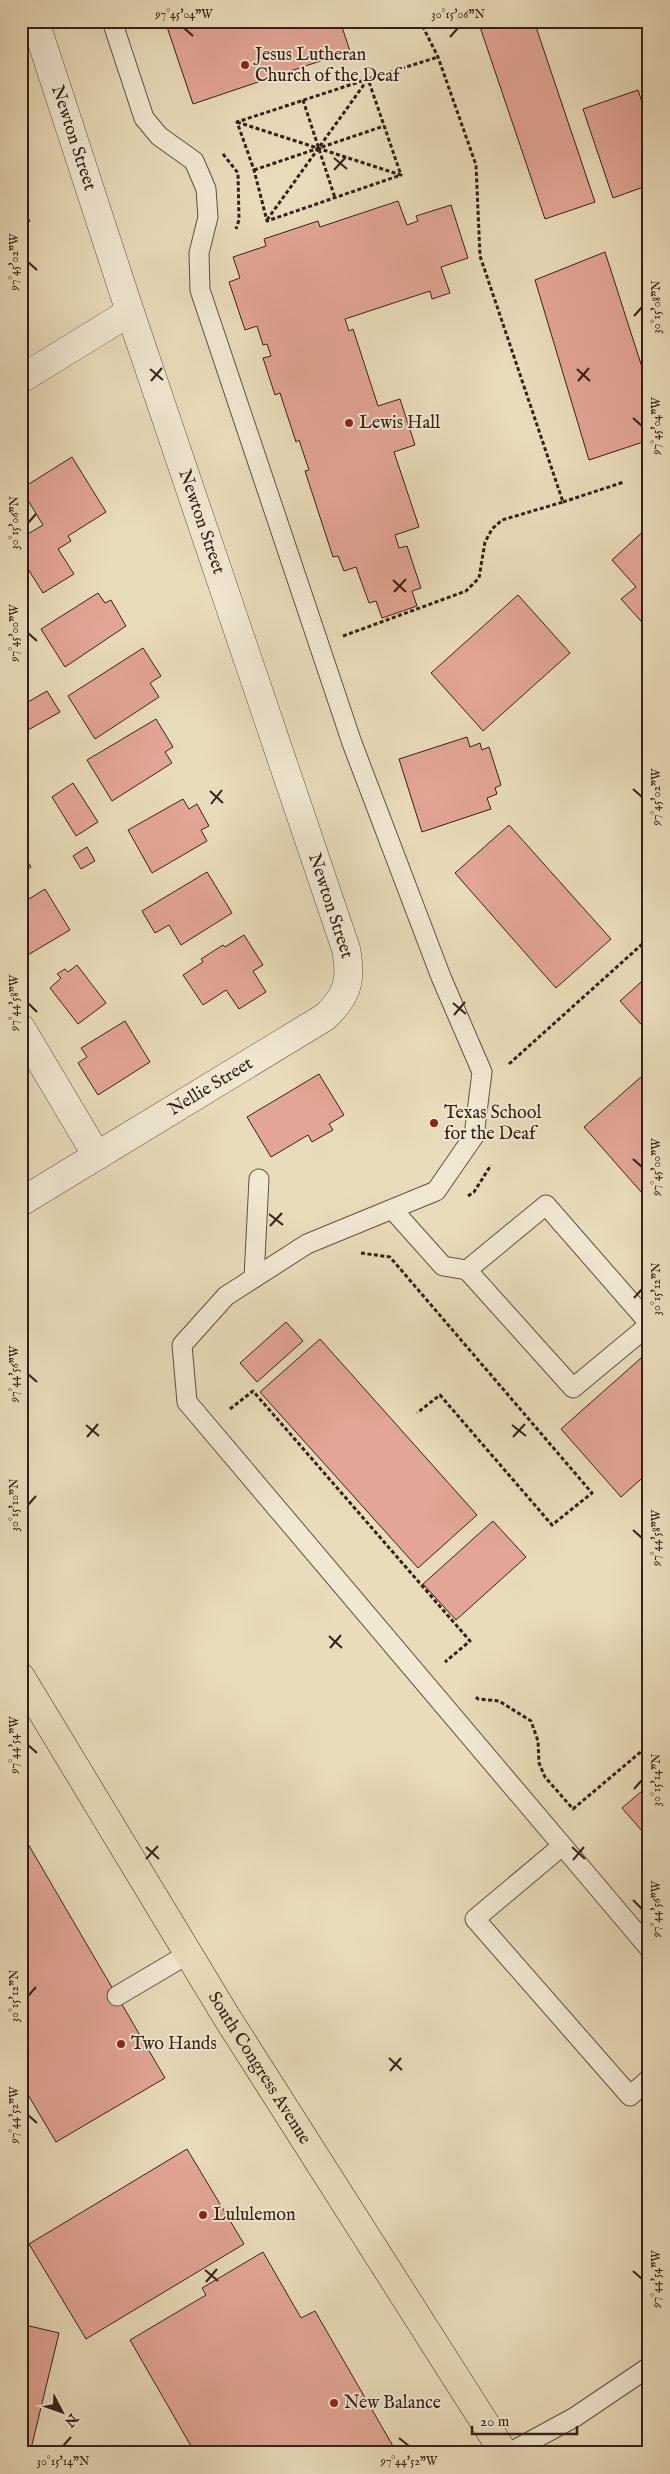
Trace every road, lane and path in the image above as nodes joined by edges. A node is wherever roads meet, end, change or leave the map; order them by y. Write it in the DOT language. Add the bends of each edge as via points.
graph roads {
  1 [pos="35,21"];
  2 [pos="112,21"];
  3 [pos="420,21"];
  4 [pos="438,57"];
  5 [pos="368,79"];
  6 [pos="303,100"];
  7 [pos="237,122"];
  8 [pos="384,126"];
  9 [pos="318,148"];
  10 [pos="254,170"];
  11 [pos="401,175"];
  12 [pos="335,198"];
  13 [pos="267,221"];
  14 [pos="130,312"];
  15 [pos="21,379"];
  16 [pos="624,482"];
  17 [pos="563,502"];
  18 [pos="342,636"];
  19 [pos="649,938"];
  20 [pos="325,1017"];
  21 [pos="21,1028"];
  22 [pos="505,1068"];
  23 [pos="97,1156"];
  24 [pos="259,1179"];
  25 [pos="21,1202"];
  26 [pos="393,1210"];
  27 [pos="352,1252"];
  28 [pos="467,1270"];
  29 [pos="254,1278"];
  30 [pos="649,1324"];
  31 [pos="225,1402"];
  32 [pos="417,1413"];
  33 [pos="450,1668"];
  34 [pos="21,1677"];
  35 [pos="472,1693"];
  36 [pos="649,1744"];
  37 [pos="562,1846"];
  38 [pos="649,1948"];
  39 [pos="188,1954"];
  40 [pos="117,1996"];
  41 [pos="649,2079"];
  42 [pos="649,2367"];
  43 [pos="504,2453"];
  44 [pos="509,2453"];
  1 -- 14 [label="street, Newton Street"];
  2 -- 26 [label="lane" via="144,118 159,136 194,161 206,189 208,218 199,253 200,290 352,743 441,977 482,1072 474,1136 436,1191"];
  3 -- 4 [label="path"];
  4 -- 5 [label="path"];
  4 -- 17 [label="path" via="476,165 480,256"];
  5 -- 6 [label="path"];
  5 -- 8 [label="path"];
  5 -- 9 [label="path"];
  6 -- 7 [label="path"];
  6 -- 9 [label="path"];
  7 -- 9 [label="path"];
  7 -- 10 [label="path"];
  8 -- 9 [label="path"];
  8 -- 11 [label="path"];
  9 -- 10 [label="path"];
  9 -- 11 [label="path"];
  9 -- 12 [label="path"];
  9 -- 13 [label="path"];
  10 -- 13 [label="path"];
  11 -- 12 [label="path"];
  12 -- 13 [label="path"];
  14 -- 15 [label="street"];
  14 -- 20 [label="street, Newton Street" via="346,949 350,968 347,988"];
  16 -- 17 [label="path"];
  17 -- 18 [label="path" via="502,520 492,529 485,542 479,578 466,591"];
  19 -- 22 [label="path"];
  20 -- 23 [label="street, Nellie Street"];
  21 -- 23 [label="street"];
  23 -- 25 [label="street, Nellie Street"];
  24 -- 29 [label="lane"];
  26 -- 28 [label="lane" via="443,1266"];
  26 -- 29 [label="lane" via="306,1244"];
  27 -- 32 [label="path" via="390,1256 592,1493 552,1525 440,1395"];
  28 -- 30 [label="lane" via="574,1388"];
  28 -- 30 [label="lane" via="546,1205"];
  29 -- 37 [label="lane" via="226,1296 182,1345 187,1402"];
  31 -- 33 [label="path" via="230,1409 252,1391 470,1641 445,1661"];
  34 -- 39 [label="main road, South Congress Avenue"];
  35 -- 36 [label="path" via="478,1700 499,1701 531,1721 545,1777 573,1809"];
  37 -- 38 [label="lane"];
  37 -- 41 [label="lane" via="475,1919 630,2096"];
  39 -- 40 [label="lane"];
  39 -- 43 [label="main road, South Congress Avenue"];
  42 -- 44 [label="lane" via="575,2417"];
}
